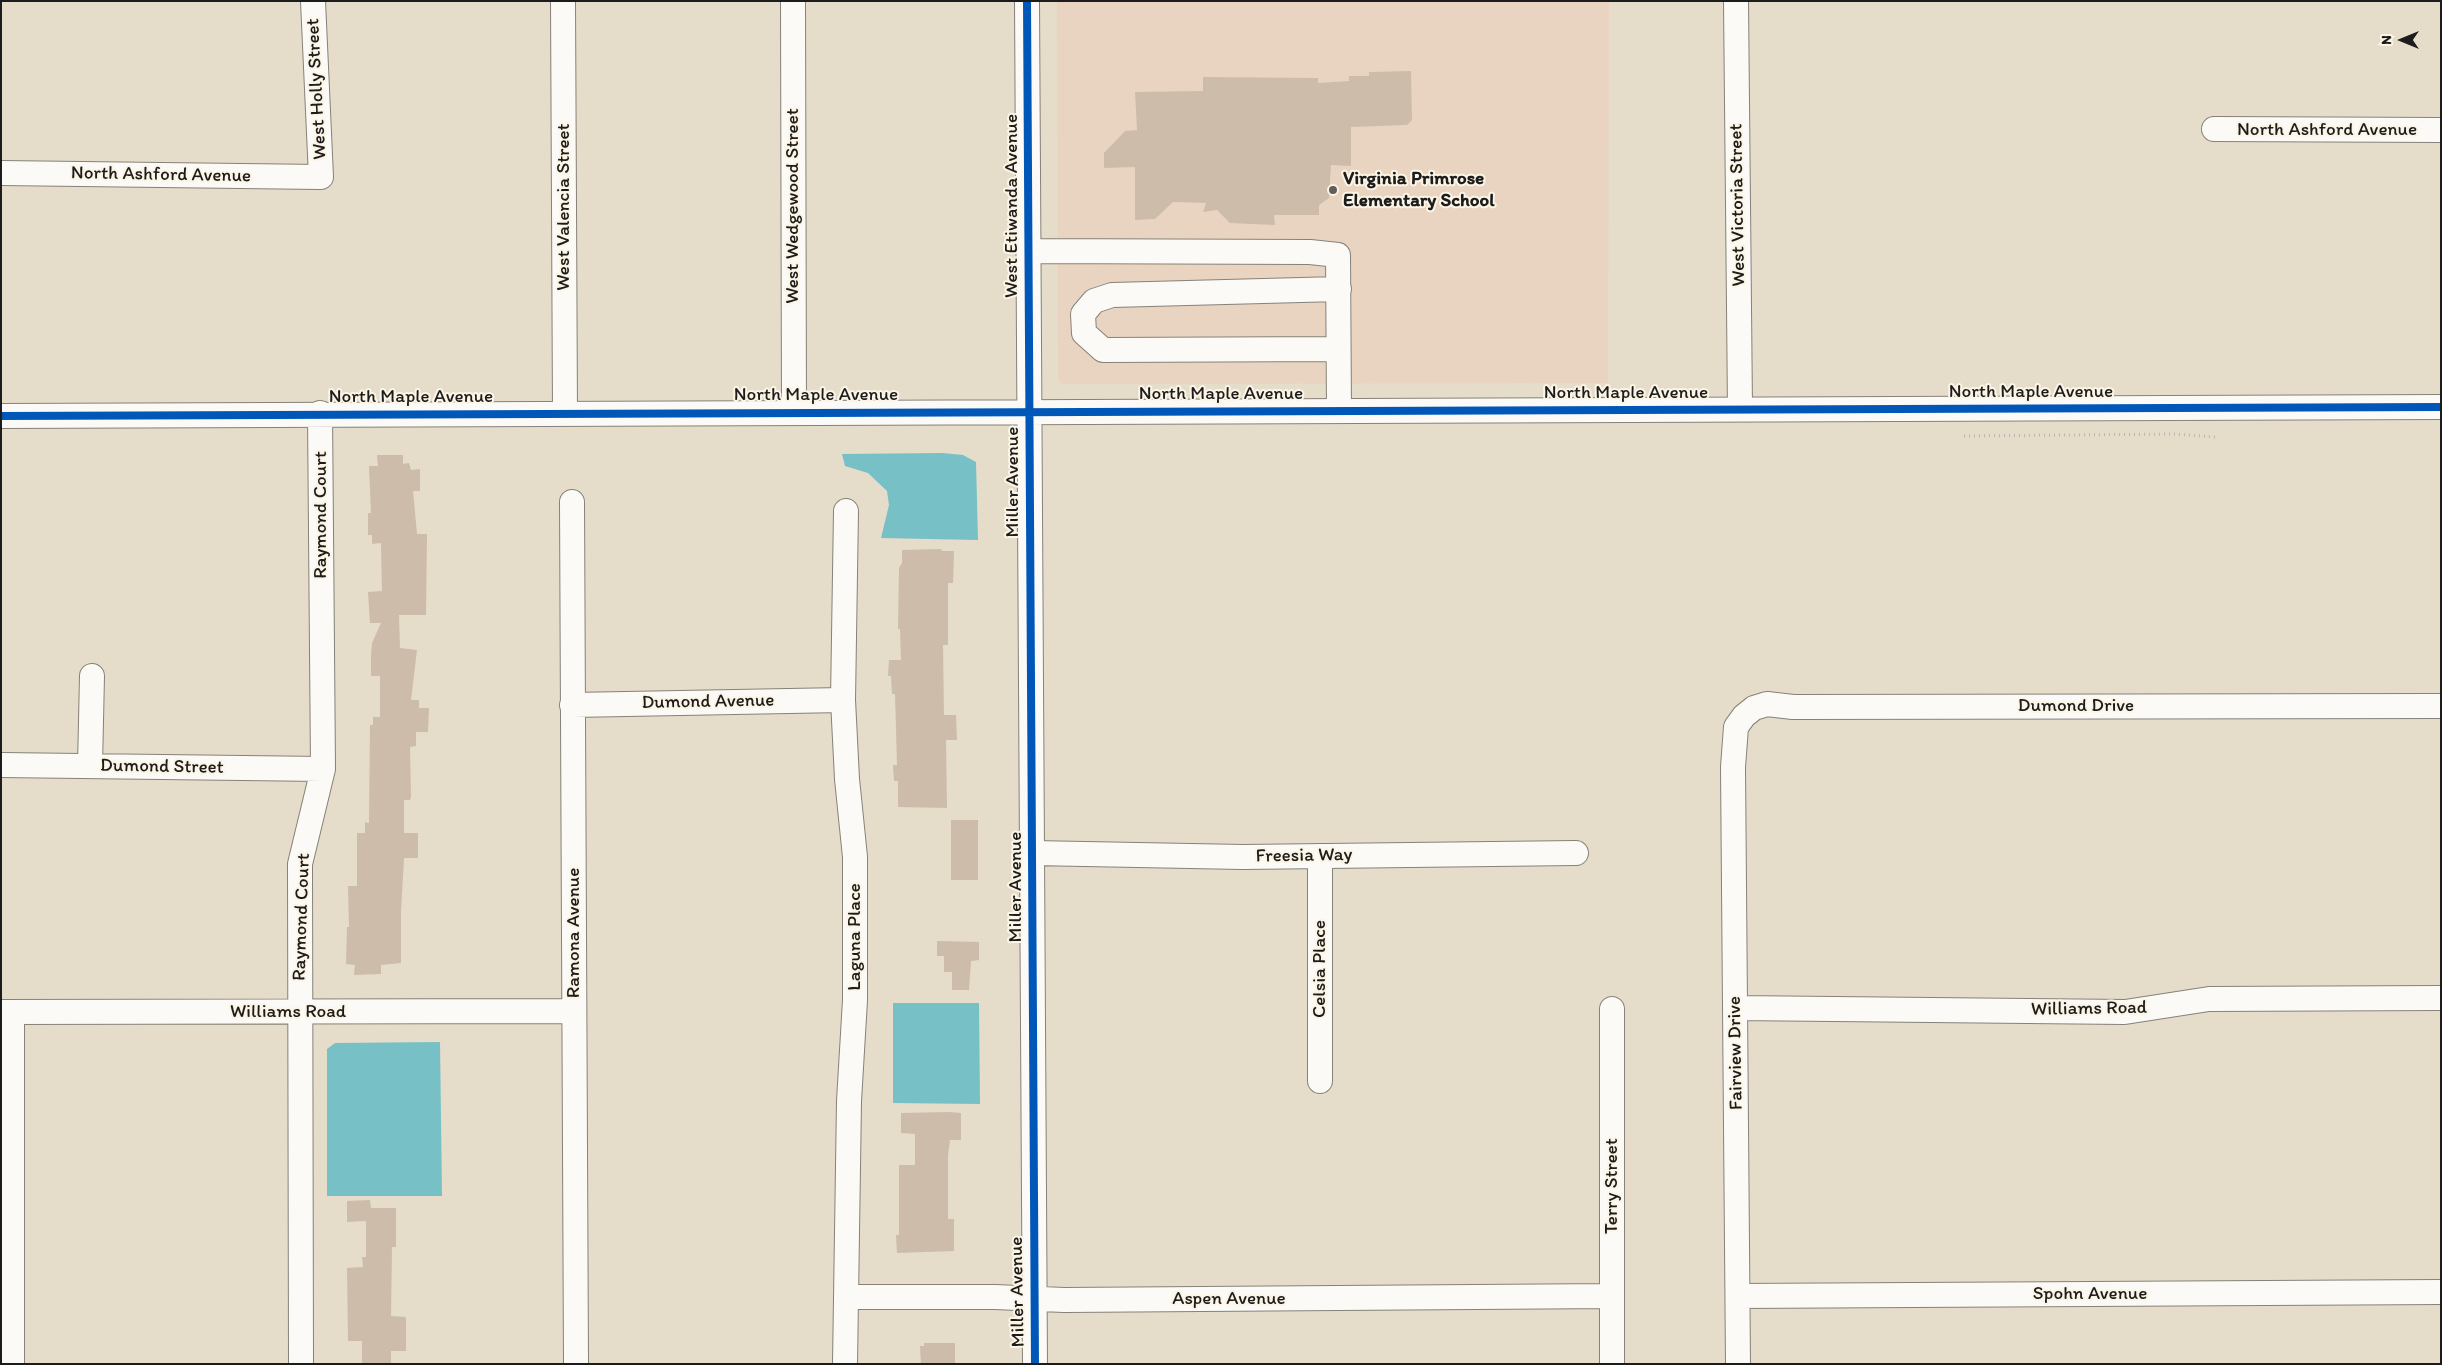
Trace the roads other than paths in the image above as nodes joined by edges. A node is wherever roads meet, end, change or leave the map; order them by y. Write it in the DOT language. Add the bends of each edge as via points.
graph roads {
  1 [pos="312,1"];
  2 [pos="563,1"];
  3 [pos="793,1"];
  4 [pos="1028,1"];
  5 [pos="1736,1"];
  6 [pos="2214,129"];
  7 [pos="2441,130"];
  8 [pos="1,173"];
  9 [pos="322,177"];
  10 [pos="1028,251"];
  11 [pos="1339,289"];
  12 [pos="1337,349"];
  13 [pos="2441,407"];
  14 [pos="1740,409"];
  15 [pos="1029,410"];
  16 [pos="1339,410"];
  17 [pos="794,411"];
  18 [pos="565,412"];
  19 [pos="320,413"];
  20 [pos="1,416"];
  21 [pos="572,502"];
  22 [pos="846,511"];
  23 [pos="92,676"];
  24 [pos="843,700"];
  25 [pos="572,705"];
  26 [pos="2441,706"];
  27 [pos="1734,742"];
  28 [pos="1,764"];
  29 [pos="90,766"];
  30 [pos="323,769"];
  31 [pos="1032,853"];
  32 [pos="1576,853"];
  33 [pos="1320,856"];
  34 [pos="2441,998"];
  35 [pos="1736,1008"];
  36 [pos="1612,1009"];
  37 [pos="574,1011"];
  38 [pos="7,1012"];
  39 [pos="299,1012"];
  40 [pos="1320,1081"];
  41 [pos="2441,1292"];
  42 [pos="1612,1296"];
  43 [pos="1738,1296"];
  44 [pos="846,1297"];
  45 [pos="1034,1299"];
  46 [pos="1035,1362"];
  47 [pos="12,1364"];
  48 [pos="301,1364"];
  49 [pos="576,1364"];
  50 [pos="845,1364"];
  51 [pos="1612,1364"];
  52 [pos="1738,1364"];
  1 -- 9 [label="street, West Holly Street"];
  2 -- 18 [label="street, West Valencia Street"];
  3 -- 17 [label="street, West Wedgewood Street"];
  4 -- 10 [label="street, West Etiwanda Avenue"];
  5 -- 14 [label="street, West Victoria Street"];
  6 -- 7 [label="street, North Ashford Avenue"];
  8 -- 9 [label="street, North Ashford Avenue"];
  10 -- 11 [label="street" via="1300,252 1338,255"];
  10 -- 15 [label="street, West Etiwanda Avenue"];
  11 -- 12 [label="street"];
  11 -- 12 [label="street" via="1112,295 1094,301 1083,314 1084,333 1103,350"];
  12 -- 16 [label="street"];
  13 -- 14 [label="street, North Maple Avenue"];
  14 -- 16 [label="street, North Maple Avenue"];
  15 -- 16 [label="street, North Maple Avenue"];
  15 -- 17 [label="street, North Maple Avenue"];
  15 -- 31 [label="street, Miller Avenue"];
  17 -- 18 [label="street, North Maple Avenue"];
  18 -- 19 [label="street, North Maple Avenue"];
  19 -- 20 [label="street, North Maple Avenue"];
  19 -- 30 [label="street, Raymond Court"];
  21 -- 25 [label="street, Ramona Avenue"];
  22 -- 24 [label="street, Laguna Place"];
  23 -- 29 [label="street"];
  24 -- 25 [label="street, Dumond Avenue"];
  24 -- 44 [label="street, Laguna Place" via="855,857 855,1000 849,1101"];
  25 -- 37 [label="street, Ramona Avenue"];
  26 -- 27 [label="street, Dumond Drive" via="1793,707 1767,704 1744,716 1736,727"];
  27 -- 35 [label="street, Fairview Drive"];
  28 -- 29 [label="street, Dumond Street"];
  29 -- 30 [label="street, Dumond Street"];
  30 -- 39 [label="street, Raymond Court" via="300,864"];
  31 -- 33 [label="street, Freesia Way"];
  31 -- 45 [label="street, Miller Avenue"];
  32 -- 33 [label="street, Freesia Way"];
  33 -- 40 [label="street, Celsia Place"];
  34 -- 35 [label="street, Williams Road" via="2209,999 2125,1012"];
  35 -- 43 [label="street, Fairview Drive"];
  36 -- 42 [label="street, Terry Street"];
  37 -- 39 [label="street, Williams Road"];
  37 -- 49 [label="street, Ramona Avenue"];
  38 -- 39 [label="street, Williams Road"];
  38 -- 47 [label="street"];
  39 -- 48 [label="street, Raymond Court"];
  41 -- 43 [label="street, Spohn Avenue"];
  42 -- 45 [label="street, Aspen Avenue"];
  42 -- 51 [label="street, Terry Street"];
  43 -- 52 [label="street, Fairview Drive"];
  44 -- 45 [label="street, Aspen Avenue" via="995,1296"];
  44 -- 50 [label="street, Laguna Place"];
  45 -- 46 [label="street, Miller Avenue"];
}
